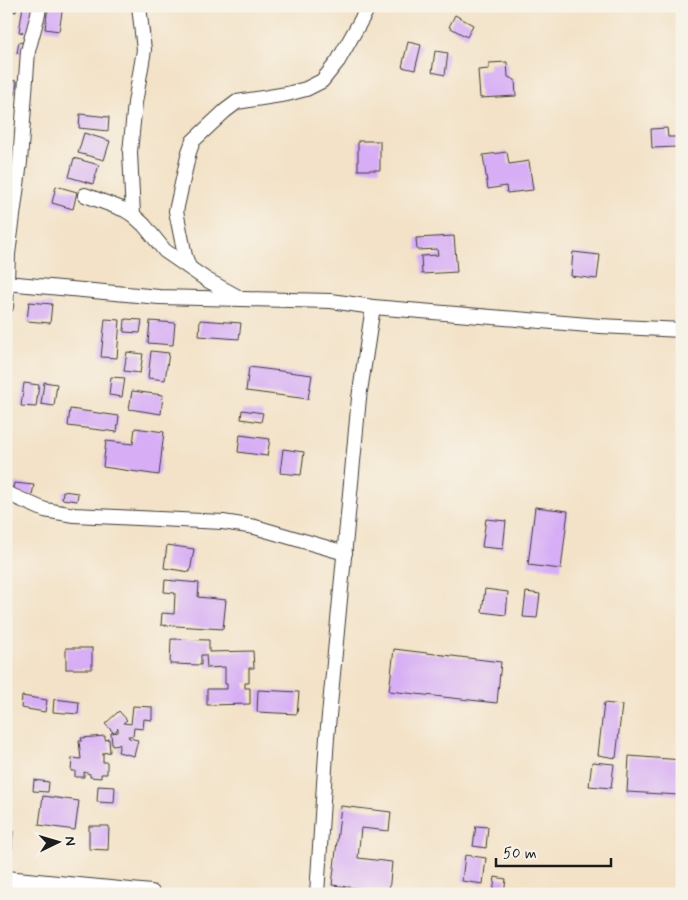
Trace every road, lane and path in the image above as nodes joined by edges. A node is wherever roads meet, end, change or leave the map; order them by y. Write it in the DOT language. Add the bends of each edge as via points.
graph roads {
  1 [pos="39,6"];
  2 [pos="139,6"];
  3 [pos="369,6"];
  4 [pos="85,195"];
  5 [pos="133,215"];
  6 [pos="189,267"];
  7 [pos="7,283"];
  8 [pos="243,299"];
  9 [pos="6,307"];
  10 [pos="373,307"];
  11 [pos="682,330"];
  12 [pos="6,493"];
  13 [pos="345,553"];
  14 [pos="6,880"];
  15 [pos="151,894"];
  16 [pos="317,894"];
  1 -- 7 [label="street" via="28,51"];
  2 -- 5 [label="street" via="144,50 130,152"];
  3 -- 6 [label="street" via="338,61 322,82 287,94 237,102 193,141 176,211"];
  4 -- 5 [label="street"];
  5 -- 6 [label="street" via="160,246"];
  6 -- 8 [label="street"];
  7 -- 8 [label="street" via="159,297"];
  7 -- 9 [label="street"];
  8 -- 10 [label="street" via="331,301"];
  10 -- 11 [label="street"];
  10 -- 13 [label="street" via="359,398"];
  12 -- 13 [label="street" via="45,510 74,515 223,522 255,527"];
  13 -- 16 [label="street" via="327,737"];
  14 -- 15 [label="street"];
}
